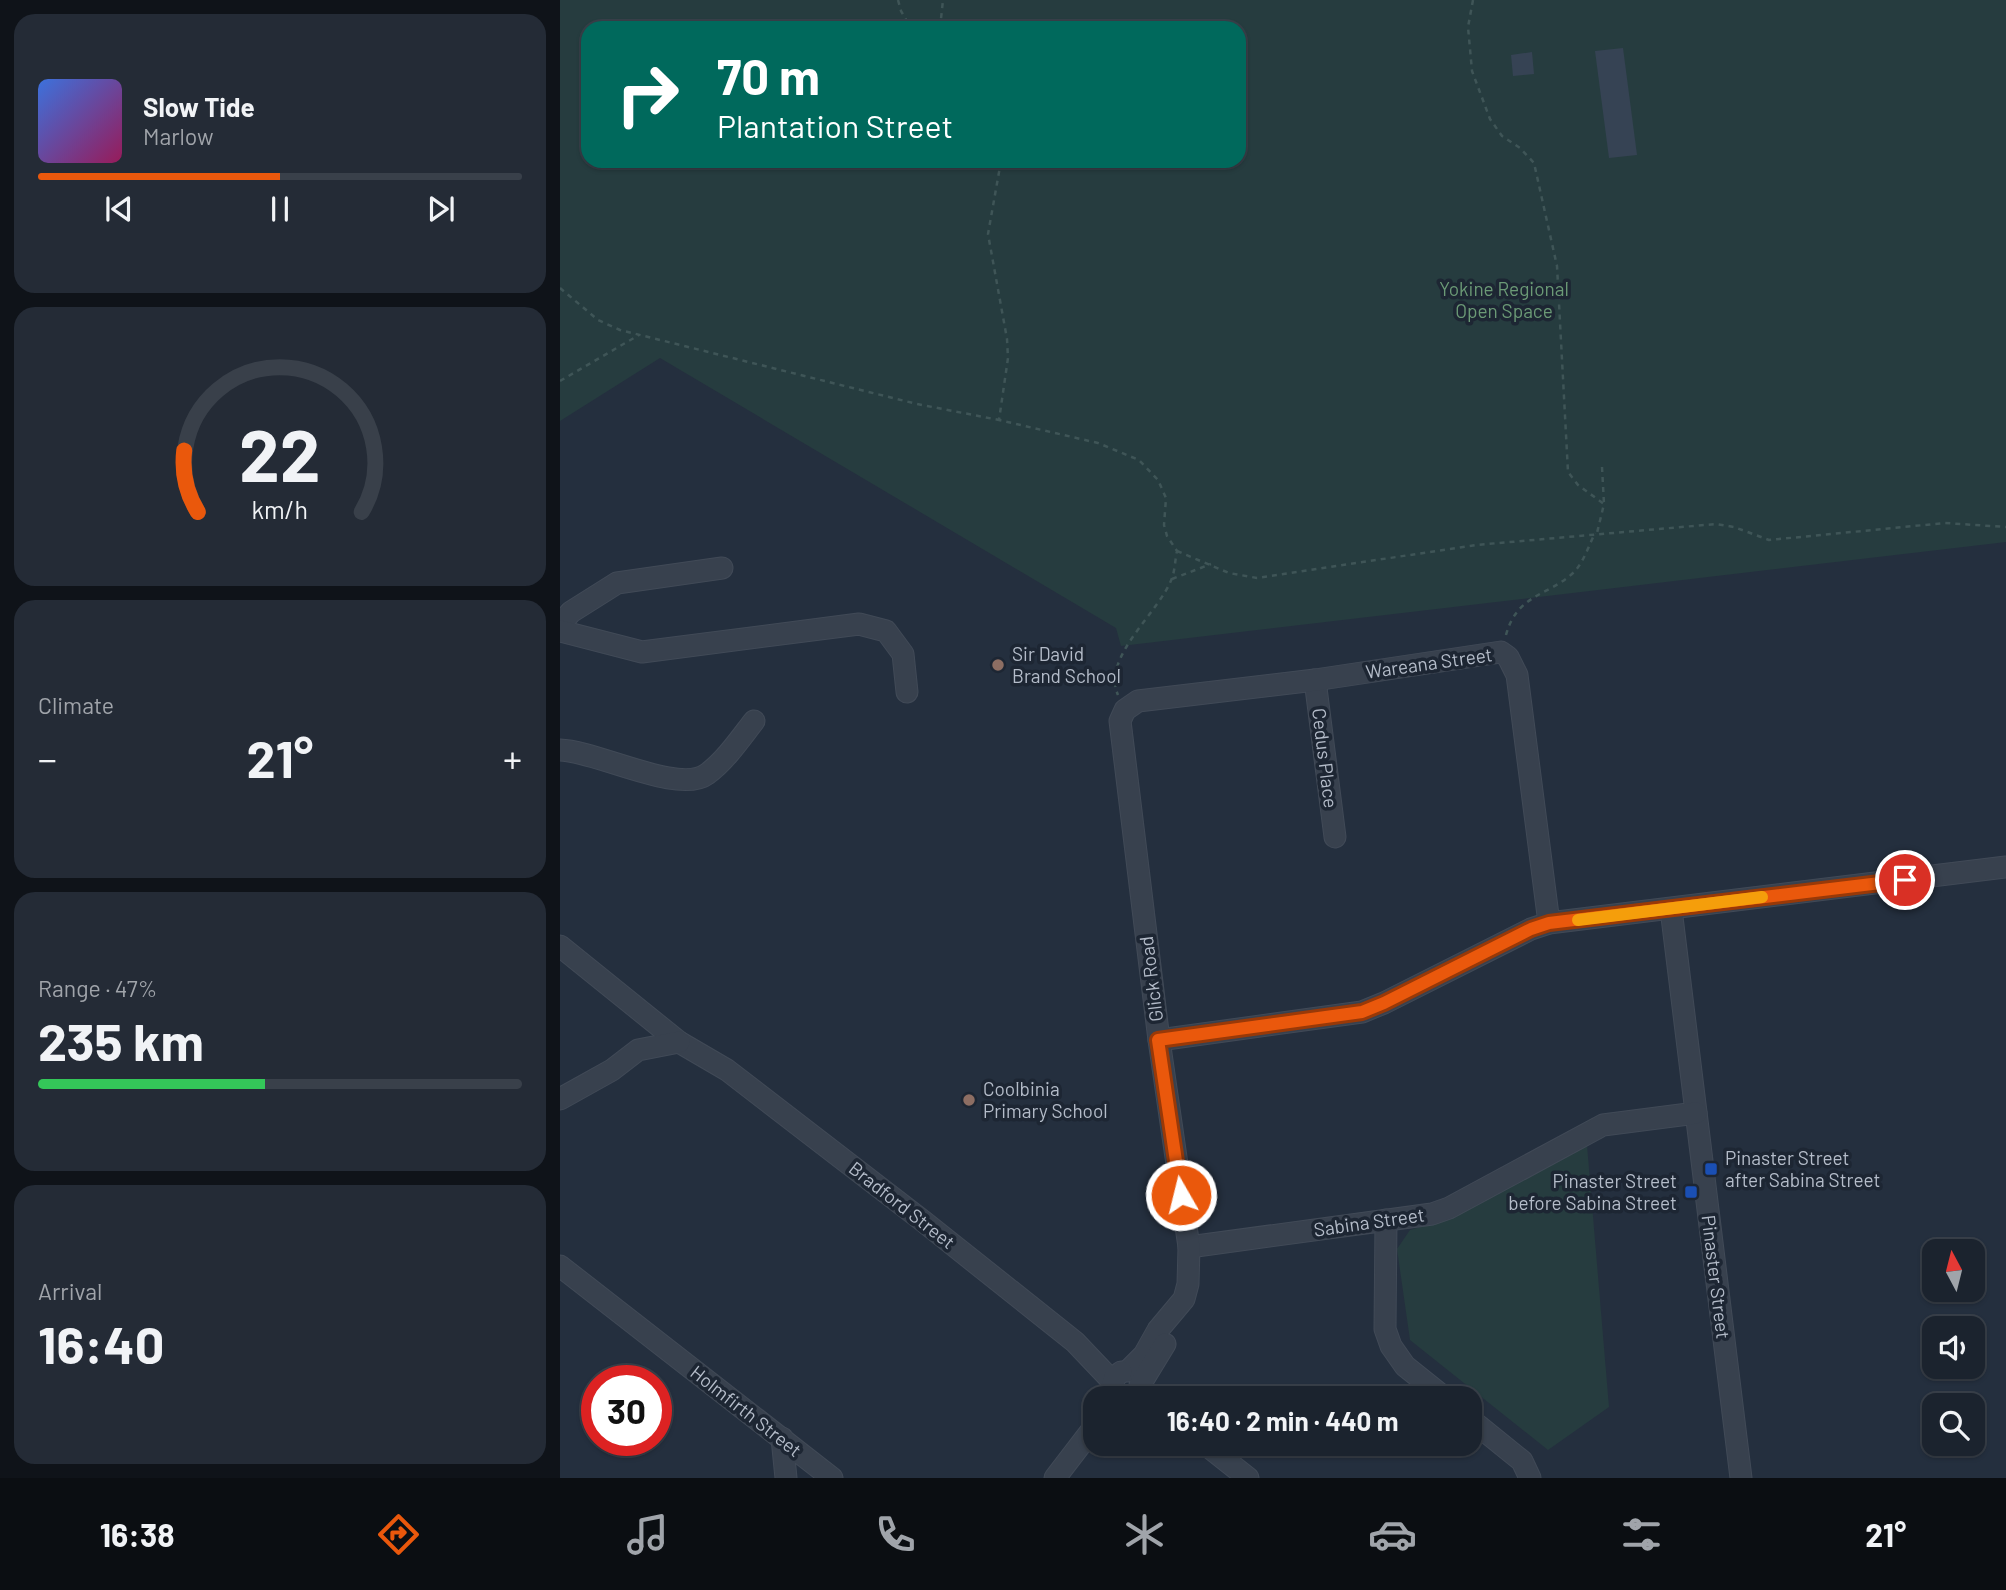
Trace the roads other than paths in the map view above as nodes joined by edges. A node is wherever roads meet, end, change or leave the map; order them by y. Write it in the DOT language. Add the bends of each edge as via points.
graph roads {
  1 [pos="722,568"];
  2 [pos="560,630"];
  3 [pos="1315,680"];
  4 [pos="907,692"];
  5 [pos="1125,710"];
  6 [pos="754,721"];
  7 [pos="560,750"];
  8 [pos="1335,837"];
  9 [pos="2006,867"];
  10 [pos="1671,909"];
  11 [pos="1549,923"];
  12 [pos="560,930"];
  13 [pos="560,946"];
  14 [pos="1158,1040"];
  15 [pos="679,1042"];
  16 [pos="727,1070"];
  17 [pos="560,1100"];
  18 [pos="1696,1114"];
  19 [pos="1386,1220"];
  20 [pos="1189,1247"];
  21 [pos="560,1266"];
  22 [pos="1123,1386"];
  23 [pos="1132,1386"];
  24 [pos="1430,1386"];
  25 [pos="1482,1429"];
  26 [pos="782,1438"];
  27 [pos="1083,1441"];
  28 [pos="1220,1456"];
  29 [pos="786,1478"];
  30 [pos="832,1478"];
  31 [pos="1055,1478"];
  32 [pos="1248,1478"];
  33 [pos="1530,1478"];
  34 [pos="1741,1478"];
  1 -- 2 [label="street" via="617,583 571,612"];
  2 -- 4 [label="street" via="642,652 859,624 886,631 903,653"];
  3 -- 5 [label="street, Wareana Street" via="1138,701"];
  3 -- 8 [label="street, Cedus Place"];
  3 -- 11 [label="street, Wareana Street" via="1502,652 1508,657 1517,675"];
  5 -- 14 [label="street, Glick Road" via="1120,721"];
  6 -- 7 [label="street" via="706,775 691,781"];
  9 -- 10 [label="street"];
  10 -- 11 [label="street"];
  10 -- 18 [label="street, Pinaster Street"];
  11 -- 14 [label="street" via="1362,1012"];
  12 -- 16 [label="street, Bradford Street" via="705,1043"];
  13 -- 15 [label="street, Bradford Street"];
  14 -- 20 [label="street, Glick Road"];
  15 -- 16 [label="street, Bradford Street"];
  15 -- 17 [label="street" via="638,1051"];
  16 -- 22 [label="street, Bradford Street" via="1075,1342"];
  18 -- 19 [label="street, Sabina Street" via="1603,1125 1449,1208"];
  18 -- 34 [label="street, Pinaster Street"];
  19 -- 20 [label="street, Sabina Street"];
  19 -- 24 [label="street" via="1385,1329 1405,1366"];
  20 -- 23 [label="street, Glick Road" via="1198,1272 1194,1310"];
  21 -- 26 [label="street, Holmfirth Street"];
  25 -- 33 [label="street" via="1521,1461"];
  26 -- 29 [label="street"];
  26 -- 30 [label="street, Holmfirth Street"];
  27 -- 31 [label="street"];
  28 -- 32 [label="street"];
}
